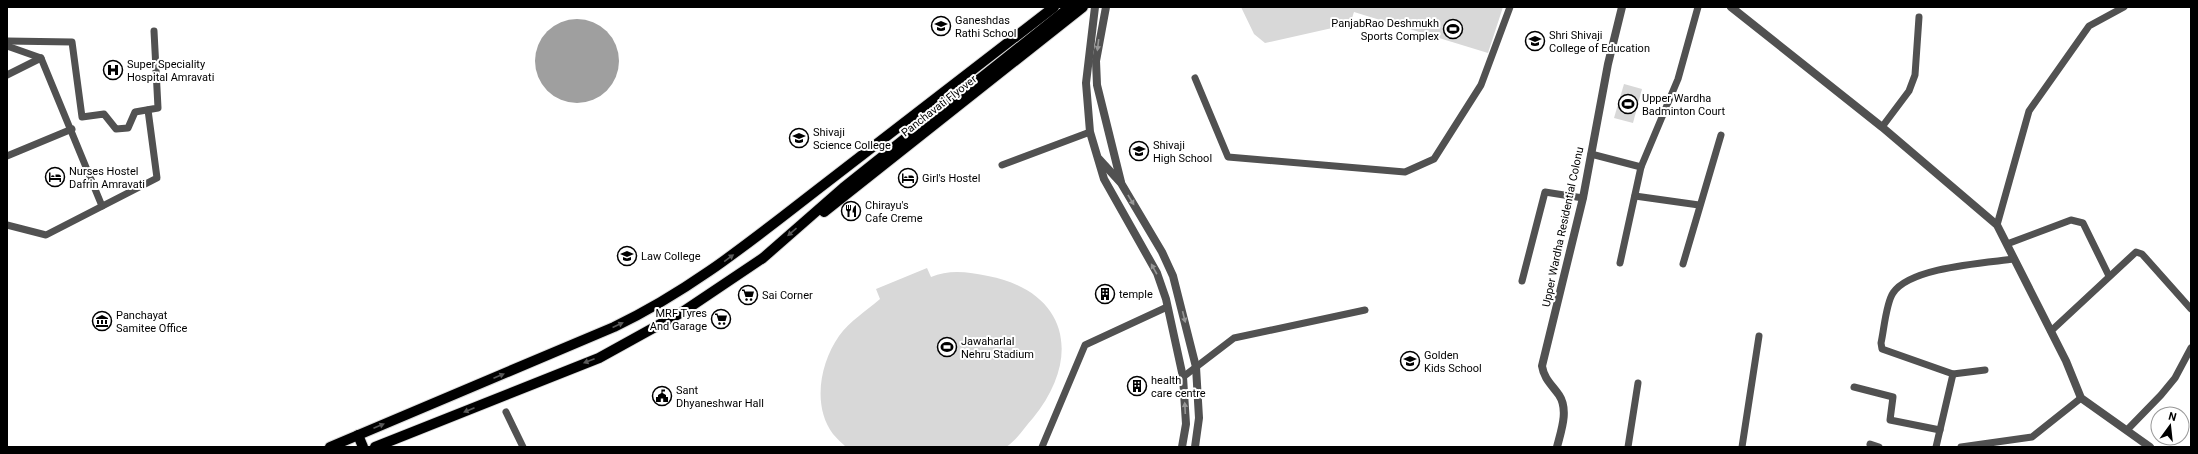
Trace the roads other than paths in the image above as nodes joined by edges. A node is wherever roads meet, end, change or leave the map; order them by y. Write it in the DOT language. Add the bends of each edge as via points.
graph roads {
  1 [pos="1054,7"];
  2 [pos="1070,7"];
  3 [pos="1082,7"];
  4 [pos="1095,7"];
  5 [pos="1106,7"];
  6 [pos="1510,7"];
  7 [pos="1622,7"];
  8 [pos="1698,7"];
  9 [pos="1731,7"];
  10 [pos="2124,7"];
  11 [pos="1919,17"];
  12 [pos="154,31"];
  13 [pos="7,41"];
  14 [pos="7,46"];
  15 [pos="42,58"];
  16 [pos="7,75"];
  17 [pos="1195,78"];
  18 [pos="148,110"];
  19 [pos="1882,127"];
  20 [pos="72,129"];
  21 [pos="1090,132"];
  22 [pos="1721,135"];
  23 [pos="1591,154"];
  24 [pos="7,155"];
  25 [pos="1098,158"];
  26 [pos="1002,166"];
  27 [pos="1641,167"];
  28 [pos="1121,183"];
  29 [pos="1635,196"];
  30 [pos="1582,198"];
  31 [pos="1699,205"];
  32 [pos="102,206"];
  33 [pos="808,218"];
  34 [pos="7,225"];
  35 [pos="1996,225"];
  36 [pos="2007,244"];
  37 [pos="2014,259"];
  38 [pos="1620,263"];
  39 [pos="1683,264"];
  40 [pos="2109,276"];
  41 [pos="1522,281"];
  42 [pos="1167,307"];
  43 [pos="2191,309"];
  44 [pos="1365,310"];
  45 [pos="2051,331"];
  46 [pos="1759,336"];
  47 [pos="2191,348"];
  48 [pos="1196,367"];
  49 [pos="1985,370"];
  50 [pos="1953,374"];
  51 [pos="1183,377"];
  52 [pos="1638,383"];
  53 [pos="1854,388"];
  54 [pos="2081,398"];
  55 [pos="506,412"];
  56 [pos="1940,430"];
  57 [pos="2127,430"];
  58 [pos="358,435"];
  59 [pos="1870,444"];
  60 [pos="330,447"];
  61 [pos="363,447"];
  62 [pos="375,447"];
  63 [pos="523,447"];
  64 [pos="1042,447"];
  65 [pos="1182,447"];
  66 [pos="1195,447"];
  67 [pos="1557,447"];
  68 [pos="1628,447"];
  69 [pos="1742,447"];
  70 [pos="1879,447"];
  71 [pos="1936,447"];
  72 [pos="1961,447"];
  73 [pos="2150,447"];
  58 -- 1 [label="main road, one-way" via="614,327 685,289 754,239"];
  2 -- 33 [label="main road"];
  3 -- 33 [label="main road, Panchavati Flyover" via="826,211"];
  4 -- 21 [label="street" via="1086,83"];
  5 -- 28 [label="street, one-way" via="1096,61 1097,85"];
  6 -- 17 [label="street" via="1481,85 1443,146 1434,159 1405,172 1228,157"];
  7 -- 23 [label="street, Upper Wardha Residential Colonu"];
  8 -- 27 [label="street" via="1678,78"];
  9 -- 19 [label="street"];
  10 -- 35 [label="street" via="2089,26 2029,111"];
  11 -- 19 [label="street" via="1915,75 1912,84"];
  12 -- 18 [label="street" via="158,108"];
  13 -- 18 [label="street" via="72,42 82,116 104,114 116,129 128,128 135,112"];
  14 -- 15 [label="street"];
  15 -- 16 [label="street"];
  15 -- 20 [label="street"];
  18 -- 32 [label="street" via="157,178"];
  19 -- 35 [label="street"];
  20 -- 24 [label="street"];
  20 -- 32 [label="street"];
  21 -- 25 [label="street"];
  21 -- 26 [label="street"];
  22 -- 31 [label="street"];
  23 -- 27 [label="street"];
  23 -- 30 [label="street, Upper Wardha Residential Colonu"];
  25 -- 28 [label="street"];
  42 -- 25 [label="street, one-way" via="1157,272 1106,185"];
  27 -- 29 [label="street"];
  28 -- 48 [label="street, one-way" via="1162,252 1173,276"];
  29 -- 31 [label="street"];
  29 -- 38 [label="street"];
  30 -- 41 [label="street" via="1545,192"];
  30 -- 67 [label="street, Upper Wardha Residential Colonu" via="1542,366 1548,382 1563,402 1564,414"];
  31 -- 39 [label="street"];
  32 -- 34 [label="street" via="46,235"];
  33 -- 62 [label="main road, one-way" via="756,262 684,312 625,345 599,358"];
  35 -- 36 [label="street"];
  36 -- 37 [label="street"];
  36 -- 40 [label="street" via="2076,220 2083,224"];
  37 -- 45 [label="street"];
  37 -- 50 [label="street" via="1923,274 1902,285 1892,295 1881,343 1882,349"];
  40 -- 43 [label="street" via="2132,254 2142,254"];
  40 -- 45 [label="street"];
  42 -- 51 [label="street"];
  42 -- 64 [label="street" via="1085,345"];
  44 -- 48 [label="street" via="1234,338"];
  45 -- 54 [label="street"];
  46 -- 69 [label="street"];
  47 -- 57 [label="street" via="2175,378"];
  48 -- 51 [label="street"];
  48 -- 66 [label="street" via="1199,418"];
  49 -- 50 [label="street"];
  50 -- 56 [label="street"];
  65 -- 51 [label="street, one-way" via="1186,424"];
  52 -- 68 [label="street"];
  53 -- 56 [label="street" via="1893,397 1890,420"];
  54 -- 57 [label="street"];
  54 -- 72 [label="street" via="2032,437"];
  55 -- 63 [label="street"];
  56 -- 71 [label="street"];
  57 -- 73 [label="street"];
  58 -- 60 [label="main road"];
  58 -- 61 [label="main road"];
  59 -- 70 [label="street"];
}
